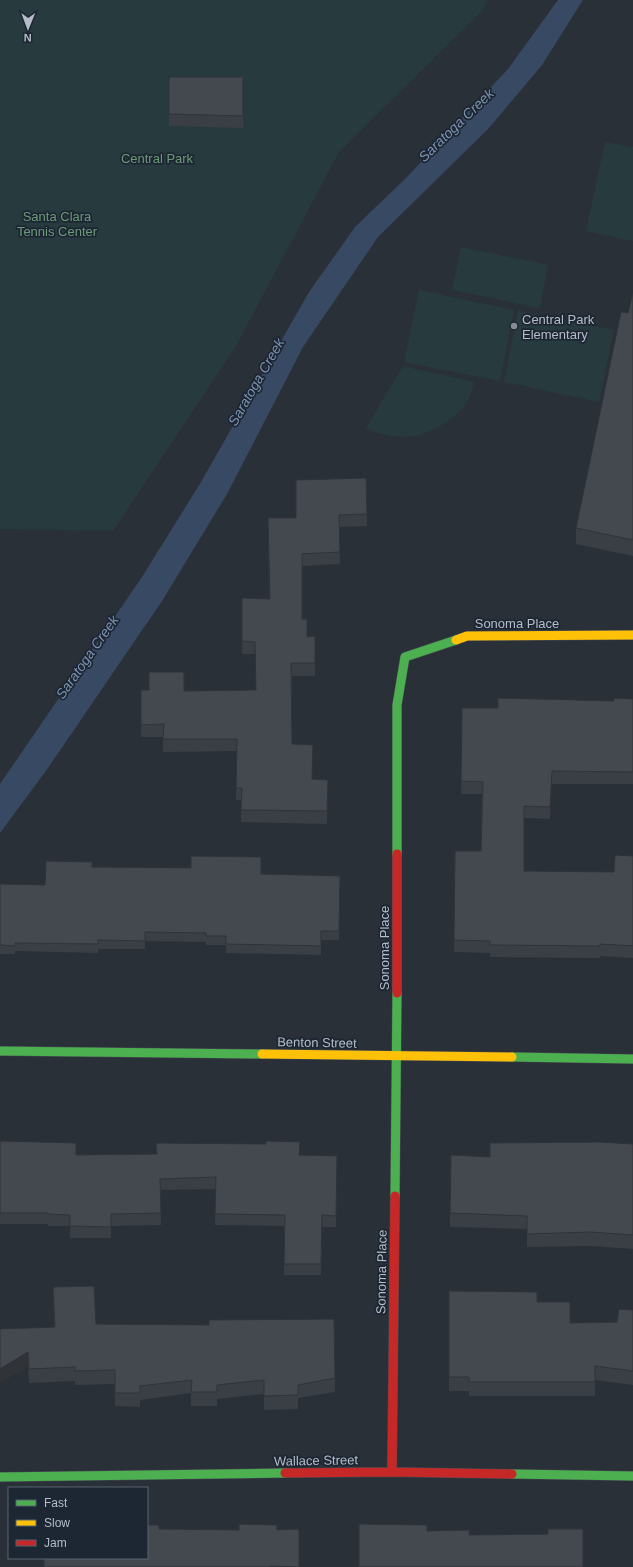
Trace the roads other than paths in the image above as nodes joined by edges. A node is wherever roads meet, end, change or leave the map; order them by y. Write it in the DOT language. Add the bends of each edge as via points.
graph roads {
  1 [pos="633,635"];
  2 [pos="0,1051"];
  3 [pos="396,1056"];
  4 [pos="633,1059"];
  5 [pos="392,1472"];
  6 [pos="633,1476"];
  7 [pos="0,1477"];
  1 -- 3 [label="street, Sonoma Place" via="468,636 405,658 397,705"];
  2 -- 3 [label="street, Benton Street"];
  3 -- 4 [label="street, Benton Street"];
  3 -- 5 [label="street, Sonoma Place"];
  5 -- 6 [label="street, Wallace Street"];
  5 -- 7 [label="street, Wallace Street"];
}
